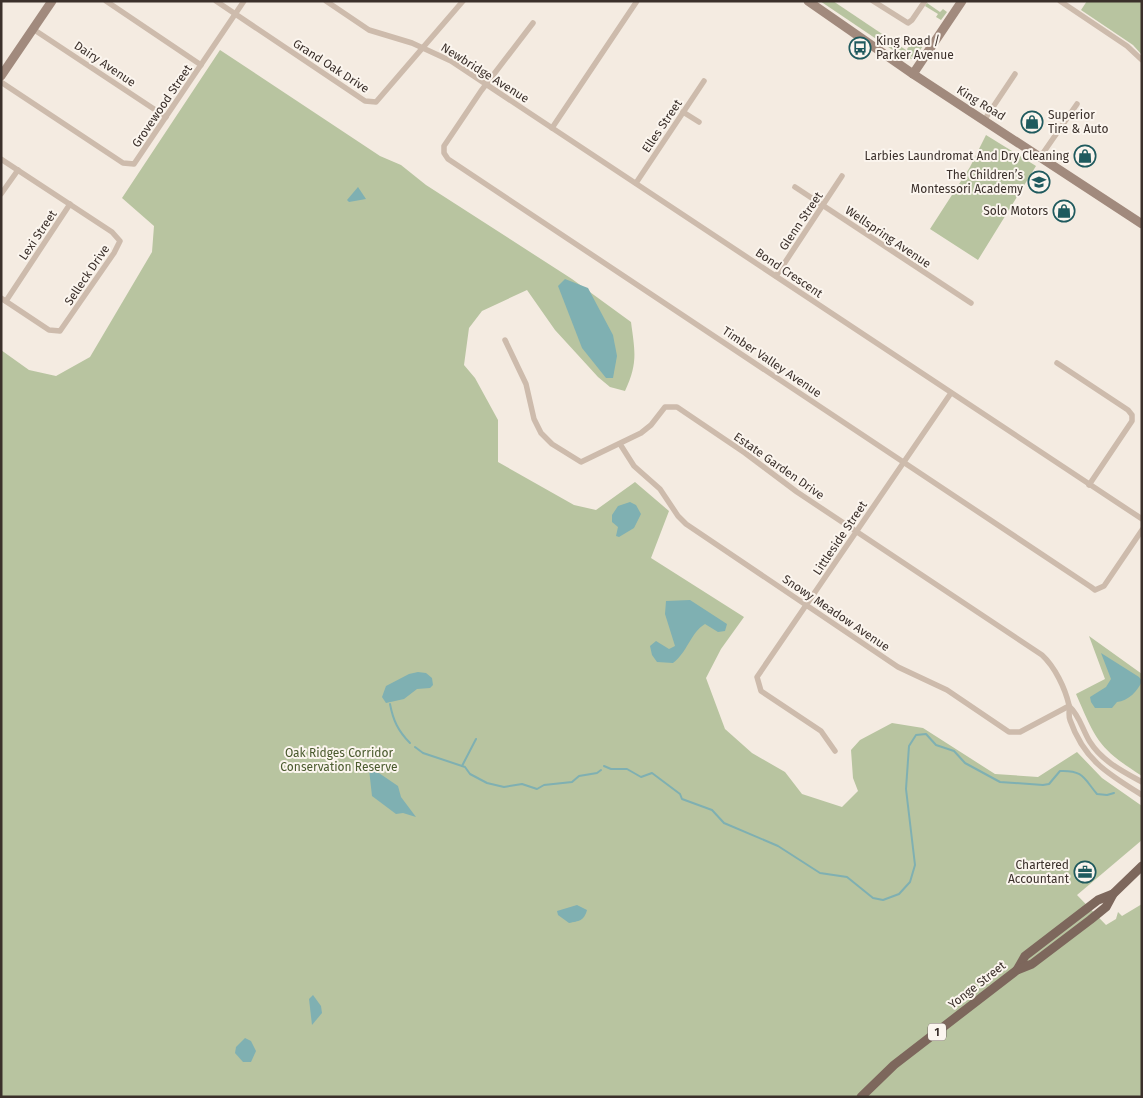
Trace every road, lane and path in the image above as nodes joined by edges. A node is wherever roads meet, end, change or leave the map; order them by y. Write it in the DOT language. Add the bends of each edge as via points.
graph roads {
  1 [pos="52,1"];
  2 [pos="106,1"];
  3 [pos="216,1"];
  4 [pos="244,1"];
  5 [pos="326,1"];
  6 [pos="463,1"];
  7 [pos="637,1"];
  8 [pos="808,1"];
  9 [pos="873,1"];
  10 [pos="925,1"];
  11 [pos="962,1"];
  12 [pos="1060,1"];
  13 [pos="235,14"];
  14 [pos="533,23"];
  15 [pos="33,28"];
  16 [pos="423,48"];
  17 [pos="1142,60"];
  18 [pos="201,65"];
  19 [pos="912,74"];
  20 [pos="1015,74"];
  21 [pos="1,76"];
  22 [pos="704,80"];
  23 [pos="1,82"];
  24 [pos="487,84"];
  25 [pos="1076,104"];
  26 [pos="683,112"];
  27 [pos="166,117"];
  28 [pos="985,119"];
  29 [pos="698,122"];
  30 [pos="552,128"];
  31 [pos="1041,156"];
  32 [pos="1,159"];
  33 [pos="18,170"];
  34 [pos="842,176"];
  35 [pos="636,183"];
  36 [pos="795,187"];
  37 [pos="1,194"];
  38 [pos="70,204"];
  39 [pos="823,205"];
  40 [pos="1142,224"];
  41 [pos="776,276"];
  42 [pos="3,300"];
  43 [pos="970,303"];
  44 [pos="505,340"];
  45 [pos="1057,363"];
  46 [pos="951,393"];
  47 [pos="620,444"];
  48 [pos="903,462"];
  49 [pos="1089,484"];
  50 [pos="1142,519"];
  51 [pos="1142,530"];
  52 [pos="856,532"];
  53 [pos="807,606"];
  54 [pos="1069,706"];
  55 [pos="835,751"];
  56 [pos="1142,782"];
  57 [pos="1142,795"];
  58 [pos="1142,866"];
  59 [pos="861,1097"];
  1 -- 15 [label="main road"];
  2 -- 18 [label="street"];
  3 -- 13 [label="street, Grand Oak Drive"];
  4 -- 13 [label="street, Grovewood Street"];
  5 -- 16 [label="street, Newbridge Avenue" via="373,32"];
  6 -- 16 [label="street, Grand Oak Drive"];
  7 -- 30 [label="street"];
  8 -- 19 [label="main road, King Road"];
  9 -- 10 [label="street" via="907,23"];
  11 -- 19 [label="main road"];
  12 -- 17 [label="street" via="1128,46"];
  13 -- 16 [label="street, Grand Oak Drive" via="365,101 376,102"];
  13 -- 18 [label="street, Grovewood Street"];
  14 -- 24 [label="street"];
  15 -- 21 [label="main road"];
  15 -- 27 [label="street, Dairy Avenue"];
  16 -- 24 [label="street, Newbridge Avenue"];
  18 -- 27 [label="street, Grovewood Street"];
  19 -- 28 [label="main road, King Road"];
  20 -- 28 [label="street"];
  22 -- 26 [label="street, Elles Street"];
  23 -- 27 [label="street, Grovewood Street" via="129,165 139,158"];
  24 -- 30 [label="street, Newbridge Avenue"];
  24 -- 48 [label="street, Timber Valley Avenue" via="444,146 448,160"];
  25 -- 31 [label="street"];
  26 -- 29 [label="street"];
  26 -- 35 [label="street, Elles Street"];
  28 -- 31 [label="main road, King Road"];
  30 -- 35 [label="street, Bond Crescent"];
  31 -- 40 [label="main road, King Road"];
  32 -- 33 [label="street, Selleck Drive"];
  33 -- 37 [label="street"];
  33 -- 38 [label="street, Selleck Drive"];
  34 -- 39 [label="street, Glenn Street"];
  35 -- 41 [label="street, Bond Crescent"];
  36 -- 39 [label="street, Wellspring Avenue"];
  38 -- 42 [label="street, Lexi Street"];
  38 -- 42 [label="street, Selleck Drive" via="118,237 119,245 60,331 50,330"];
  39 -- 41 [label="street, Glenn Street"];
  39 -- 43 [label="street, Wellspring Avenue"];
  41 -- 46 [label="street, Bond Crescent"];
  44 -- 47 [label="street, Estate Garden Drive" via="526,384 537,426 552,444 581,462"];
  45 -- 49 [label="street" via="1132,415 1132,421"];
  46 -- 48 [label="street, Littleside Street"];
  46 -- 49 [label="street, Bond Crescent"];
  47 -- 52 [label="street, Estate Garden Drive" via="646,430 665,407 675,406"];
  47 -- 53 [label="street, Snowy Meadow Avenue" via="634,466 660,488 686,524"];
  48 -- 51 [label="street, Timber Valley Avenue" via="1095,590 1106,584"];
  48 -- 52 [label="street, Littleside Street"];
  49 -- 50 [label="street, Bond Crescent"];
  52 -- 53 [label="street, Littleside Street"];
  52 -- 54 [label="street, Estate Garden Drive" via="1042,655 1054,669"];
  53 -- 54 [label="street, Snowy Meadow Avenue" via="898,666 947,690 1011,733 1020,732"];
  53 -- 55 [label="street, Littleside Street" via="758,678 758,684 769,697 821,731"];
  54 -- 56 [label="street, Estate Garden Drive" via="1078,714 1089,741 1099,755"];
  54 -- 57 [label="street, Estate Garden Drive" via="1068,718 1092,762"];
  58 -- 59 [label="main road, Yonge Street / 1" via="1114,894 1090,905 1025,956 1016,970 894,1066"];
}
